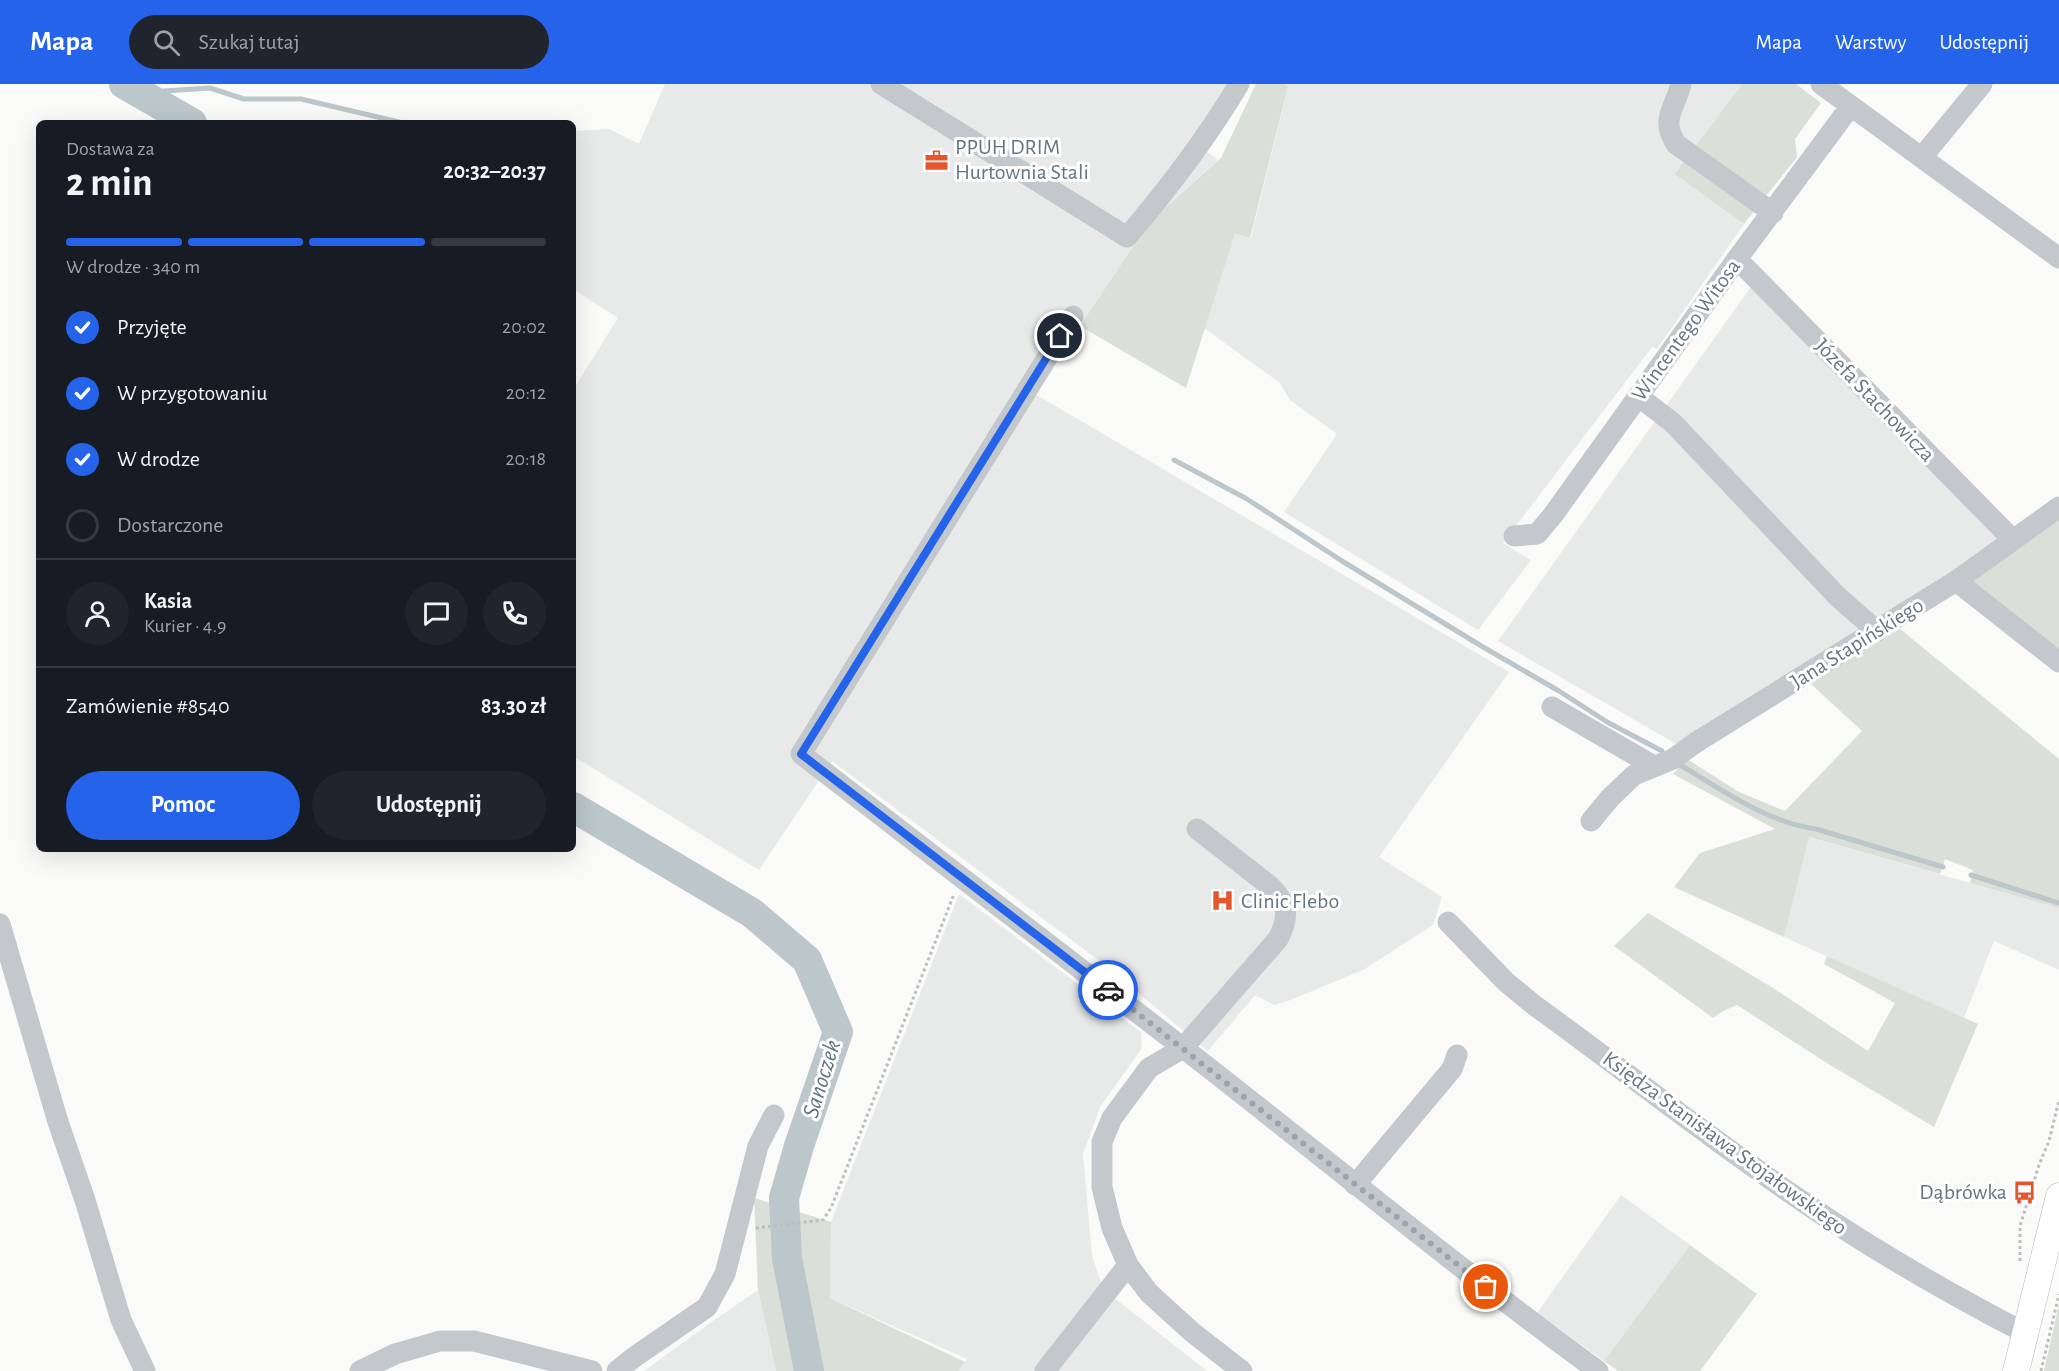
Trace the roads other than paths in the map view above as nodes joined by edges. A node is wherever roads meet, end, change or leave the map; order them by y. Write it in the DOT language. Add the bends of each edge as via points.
graph roads {
  1 [pos="881,84"];
  2 [pos="1239,84"];
  3 [pos="1681,84"];
  4 [pos="1821,84"];
  5 [pos="1982,84"];
  6 [pos="1850,107"];
  7 [pos="1922,157"];
  8 [pos="1773,213"];
  9 [pos="2059,258"];
  10 [pos="1737,259"];
  11 [pos="1073,316"];
  12 [pos="1638,396"];
  13 [pos="2059,507"];
  14 [pos="1514,536"];
  15 [pos="2013,540"];
  16 [pos="1956,581"];
  17 [pos="1877,631"];
  18 [pos="2059,662"];
  19 [pos="1552,707"];
  20 [pos="1651,768"];
  21 [pos="1591,821"];
  22 [pos="1197,830"];
  23 [pos="1448,922"];
  24 [pos="1,930"];
  25 [pos="1183,1048"];
  26 [pos="1457,1055"];
  27 [pos="774,1115"];
  28 [pos="1355,1185"];
  29 [pos="2059,1196"];
  30 [pos="1128,1265"];
  31 [pos="2025,1333"];
  32 [pos="145,1371"];
  33 [pos="360,1371"];
  34 [pos="592,1371"];
  35 [pos="617,1371"];
  36 [pos="1045,1371"];
  37 [pos="1242,1371"];
  38 [pos="1598,1371"];
  39 [pos="2016,1371"];
  1 -- 2 [label="street" via="1127,237 1197,148"];
  3 -- 8 [label="street" via="1668,120 1669,133 1676,144"];
  4 -- 6 [label="street"];
  5 -- 7 [label="street"];
  6 -- 7 [label="street"];
  6 -- 8 [label="street, Wincentego Witosa"];
  7 -- 9 [label="street"];
  8 -- 10 [label="street, Wincentego Witosa"];
  10 -- 12 [label="street, Wincentego Witosa"];
  10 -- 15 [label="street, Józefa Stachowicza"];
  11 -- 25 [label="street" via="801,754"];
  12 -- 14 [label="street, Wincentego Witosa" via="1537,534"];
  12 -- 17 [label="street" via="1673,423 1838,597"];
  13 -- 15 [label="street, Jana Stapińskiego"];
  15 -- 16 [label="street, Jana Stapińskiego"];
  16 -- 17 [label="street, Jana Stapińskiego"];
  16 -- 18 [label="street"];
  17 -- 20 [label="street, Jana Stapińskiego" via="1673,759"];
  19 -- 20 [label="street"];
  20 -- 21 [label="street, Jana Stapińskiego" via="1634,776"];
  22 -- 25 [label="street" via="1270,886 1280,896 1286,915 1278,939"];
  23 -- 31 [label="street, Księdza Stanisława Stojałowskiego" via="1534,1005 1793,1195 1888,1257"];
  24 -- 32 [label="street" via="121,1320"];
  25 -- 28 [label="street"];
  25 -- 30 [label="street" via="1149,1068 1112,1118 1102,1142 1102,1187 1112,1228"];
  26 -- 28 [label="street" via="1452,1070"];
  27 -- 35 [label="street" via="758,1146 725,1274 707,1308"];
  28 -- 38 [label="street"];
  29 -- 31 [label="main road"];
  30 -- 36 [label="street"];
  30 -- 37 [label="street" via="1149,1293"];
  31 -- 39 [label="main road"];
  33 -- 34 [label="street" via="395,1354 440,1341 474,1341"];
}
